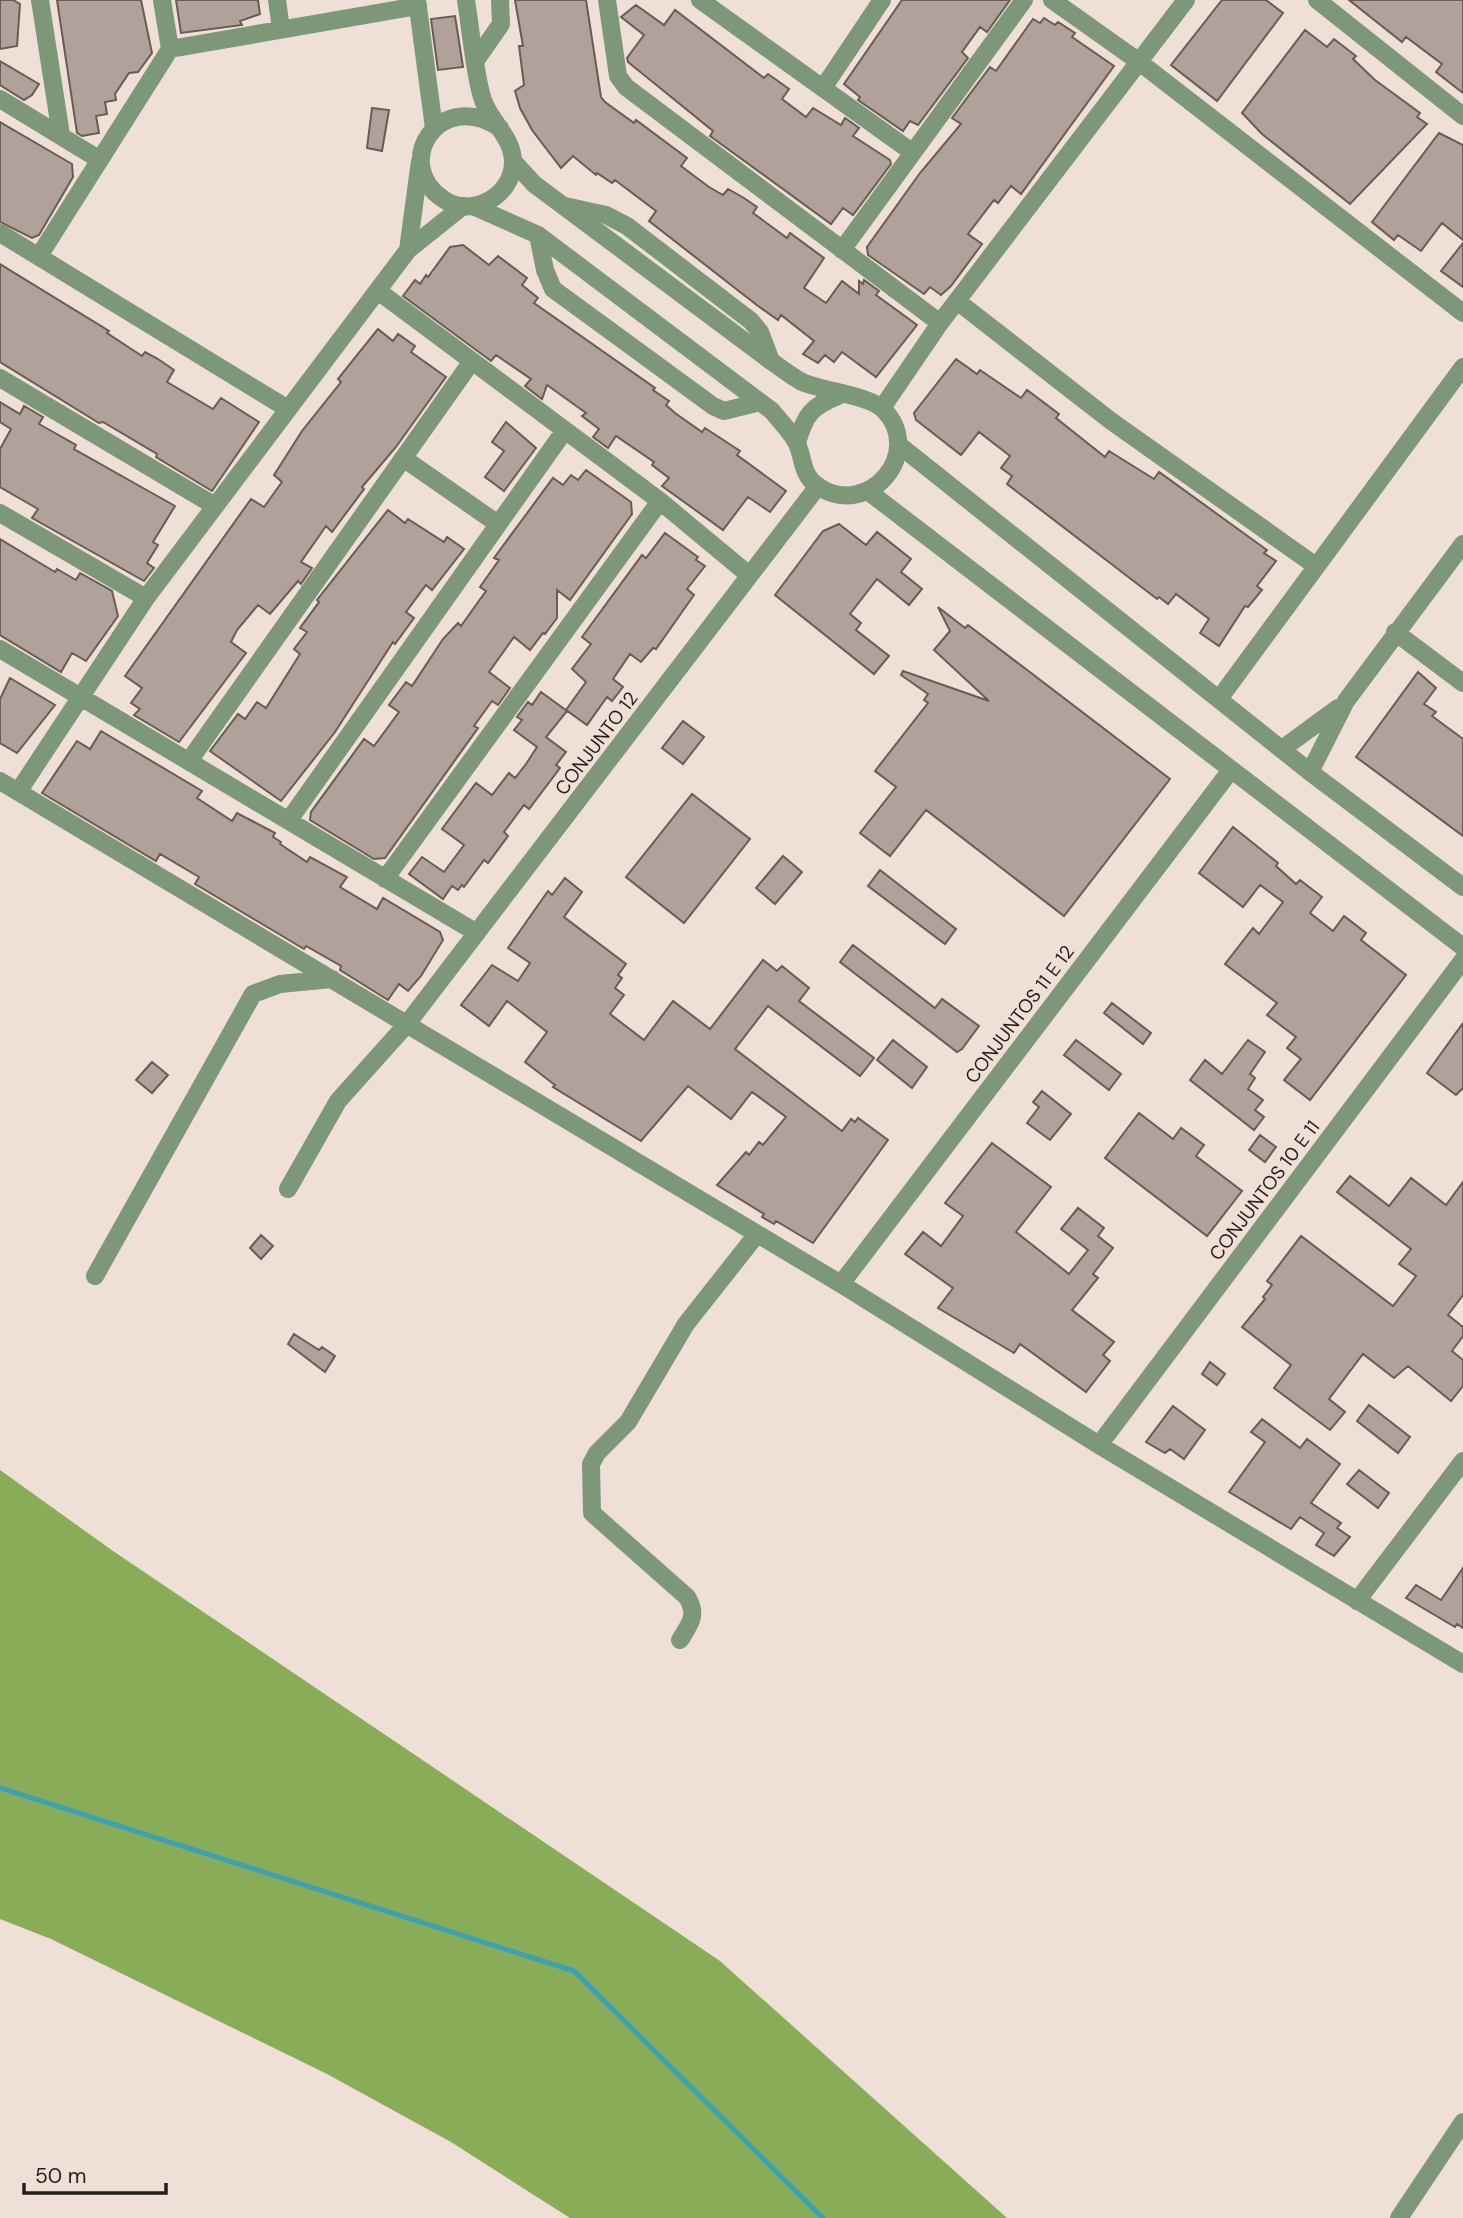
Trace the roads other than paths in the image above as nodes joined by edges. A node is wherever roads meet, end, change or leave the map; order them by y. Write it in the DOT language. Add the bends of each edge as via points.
graph roads {
  1 [pos="40,0"];
  2 [pos="162,0"];
  3 [pos="277,0"];
  4 [pos="466,0"];
  5 [pos="500,0"];
  6 [pos="607,0"];
  7 [pos="700,0"];
  8 [pos="882,0"];
  9 [pos="1024,0"];
  10 [pos="1052,0"];
  11 [pos="1186,0"];
  12 [pos="1317,0"];
  13 [pos="417,3"];
  14 [pos="281,29"];
  15 [pos="170,49"];
  16 [pos="476,60"];
  17 [pos="1138,61"];
  18 [pos="823,88"];
  19 [pos="0,99"];
  20 [pos="1463,116"];
  21 [pos="434,128"];
  22 [pos="499,128"];
  23 [pos="61,135"];
  24 [pos="912,152"];
  25 [pos="100,160"];
  26 [pos="420,161"];
  27 [pos="513,161"];
  28 [pos="468,206"];
  29 [pos="0,233"];
  30 [pos="538,235"];
  31 [pos="408,250"];
  32 [pos="842,250"];
  33 [pos="39,256"];
  34 [pos="378,290"];
  35 [pos="957,301"];
  36 [pos="1463,313"];
  37 [pos="940,323"];
  38 [pos="472,361"];
  39 [pos="1463,367"];
  40 [pos="0,378"];
  41 [pos="840,395"];
  42 [pos="760,402"];
  43 [pos="882,408"];
  44 [pos="288,409"];
  45 [pos="565,430"];
  46 [pos="797,443"];
  47 [pos="899,445"];
  48 [pos="403,458"];
  49 [pos="818,486"];
  50 [pos="869,492"];
  51 [pos="660,501"];
  52 [pos="215,506"];
  53 [pos="0,513"];
  54 [pos="498,524"];
  55 [pos="1463,544"];
  56 [pos="1316,566"];
  57 [pos="750,575"];
  58 [pos="146,598"];
  59 [pos="1395,632"];
  60 [pos="0,649"];
  61 [pos="1463,683"];
  62 [pos="81,696"];
  63 [pos="1219,699"];
  64 [pos="1346,701"];
  65 [pos="1282,749"];
  66 [pos="189,761"];
  67 [pos="1231,770"];
  68 [pos="1310,772"];
  69 [pos="0,781"];
  70 [pos="18,792"];
  71 [pos="289,820"];
  72 [pos="386,879"];
  73 [pos="1463,887"];
  74 [pos="477,933"];
  75 [pos="1463,947"];
  76 [pos="1463,960"];
  77 [pos="332,979"];
  78 [pos="407,1024"];
  79 [pos="288,1189"];
  80 [pos="757,1234"];
  81 [pos="95,1276"];
  82 [pos="841,1284"];
  83 [pos="1099,1445"];
  84 [pos="1463,1461"];
  85 [pos="1357,1601"];
  86 [pos="680,1640"];
  87 [pos="1463,1664"];
  88 [pos="1463,2122"];
  89 [pos="1399,2218"];
  1 -- 23 [label="street"];
  2 -- 15 [label="street"];
  3 -- 14 [label="street"];
  4 -- 16 [label="street"];
  5 -- 16 [label="street" via="501,23"];
  6 -- 32 [label="street" via="621,82"];
  7 -- 18 [label="street"];
  8 -- 18 [label="street"];
  9 -- 24 [label="street"];
  10 -- 17 [label="street"];
  11 -- 17 [label="street"];
  12 -- 20 [label="street"];
  13 -- 14 [label="street"];
  13 -- 21 [label="street"];
  14 -- 15 [label="street"];
  15 -- 25 [label="street"];
  16 -- 22 [label="street" via="484,104"];
  17 -- 35 [label="street"];
  17 -- 36 [label="street"];
  18 -- 24 [label="street"];
  19 -- 23 [label="street"];
  21 -- 22 [label="street" via="467,114 485,118"];
  21 -- 26 [label="street"];
  22 -- 27 [label="street" via="510,143"];
  23 -- 25 [label="street"];
  24 -- 32 [label="street"];
  25 -- 33 [label="street"];
  26 -- 28 [label="street" via="433,192 447,202"];
  26 -- 31 [label="street"];
  27 -- 28 [label="street" via="511,174 497,195"];
  27 -- 41 [label="street" via="534,184 771,361 801,381"];
  28 -- 30 [label="street"];
  28 -- 31 [label="street"];
  29 -- 33 [label="street"];
  30 -- 42 [label="street"];
  30 -- 42 [label="street" via="553,289 713,406 724,411"];
  31 -- 34 [label="street"];
  32 -- 37 [label="street"];
  33 -- 44 [label="street"];
  34 -- 38 [label="street"];
  34 -- 44 [label="street"];
  35 -- 37 [label="street"];
  35 -- 56 [label="street" via="1111,421"];
  37 -- 43 [label="street"];
  38 -- 45 [label="street"];
  38 -- 48 [label="street"];
  39 -- 56 [label="street"];
  40 -- 52 [label="street"];
  41 -- 43 [label="street" via="870,400"];
  41 -- 46 [label="street" via="811,412 803,421"];
  42 -- 46 [label="street"];
  43 -- 47 [label="street" via="894,425"];
  44 -- 52 [label="street"];
  45 -- 51 [label="street"];
  45 -- 54 [label="street"];
  46 -- 49 [label="street" via="802,467"];
  47 -- 50 [label="street" via="890,472"];
  47 -- 63 [label="street"];
  48 -- 54 [label="street"];
  48 -- 66 [label="street"];
  49 -- 50 [label="street" via="843,496"];
  49 -- 57 [label="street, CONJUNTO 12"];
  50 -- 67 [label="street"];
  51 -- 57 [label="street"];
  51 -- 72 [label="street"];
  52 -- 58 [label="street"];
  53 -- 58 [label="street"];
  54 -- 71 [label="street"];
  55 -- 59 [label="street"];
  56 -- 63 [label="street"];
  57 -- 74 [label="street, CONJUNTO 12"];
  58 -- 62 [label="street"];
  59 -- 61 [label="street"];
  59 -- 64 [label="street"];
  60 -- 62 [label="street"];
  62 -- 66 [label="street"];
  62 -- 70 [label="street"];
  63 -- 65 [label="street"];
  64 -- 65 [label="street"];
  64 -- 68 [label="street"];
  65 -- 68 [label="street"];
  66 -- 71 [label="street"];
  67 -- 75 [label="street"];
  67 -- 82 [label="street, CONJUNTOS 11 E 12"];
  68 -- 73 [label="street"];
  69 -- 70 [label="street"];
  70 -- 77 [label="street"];
  71 -- 72 [label="street"];
  72 -- 74 [label="street"];
  74 -- 78 [label="street, CONJUNTO 12"];
  76 -- 83 [label="street, CONJUNTOS 10 E 11"];
  77 -- 78 [label="street"];
  77 -- 81 [label="street" via="280,984 253,994"];
  78 -- 79 [label="street, CONJUNTO 12" via="338,1101"];
  78 -- 80 [label="street"];
  80 -- 82 [label="street"];
  80 -- 86 [label="street" via="686,1324 628,1422 591,1464 592,1513 693,1606 694,1619"];
  82 -- 83 [label="street"];
  83 -- 85 [label="street"];
  84 -- 85 [label="street"];
  85 -- 87 [label="street"];
  88 -- 89 [label="street"];
}
